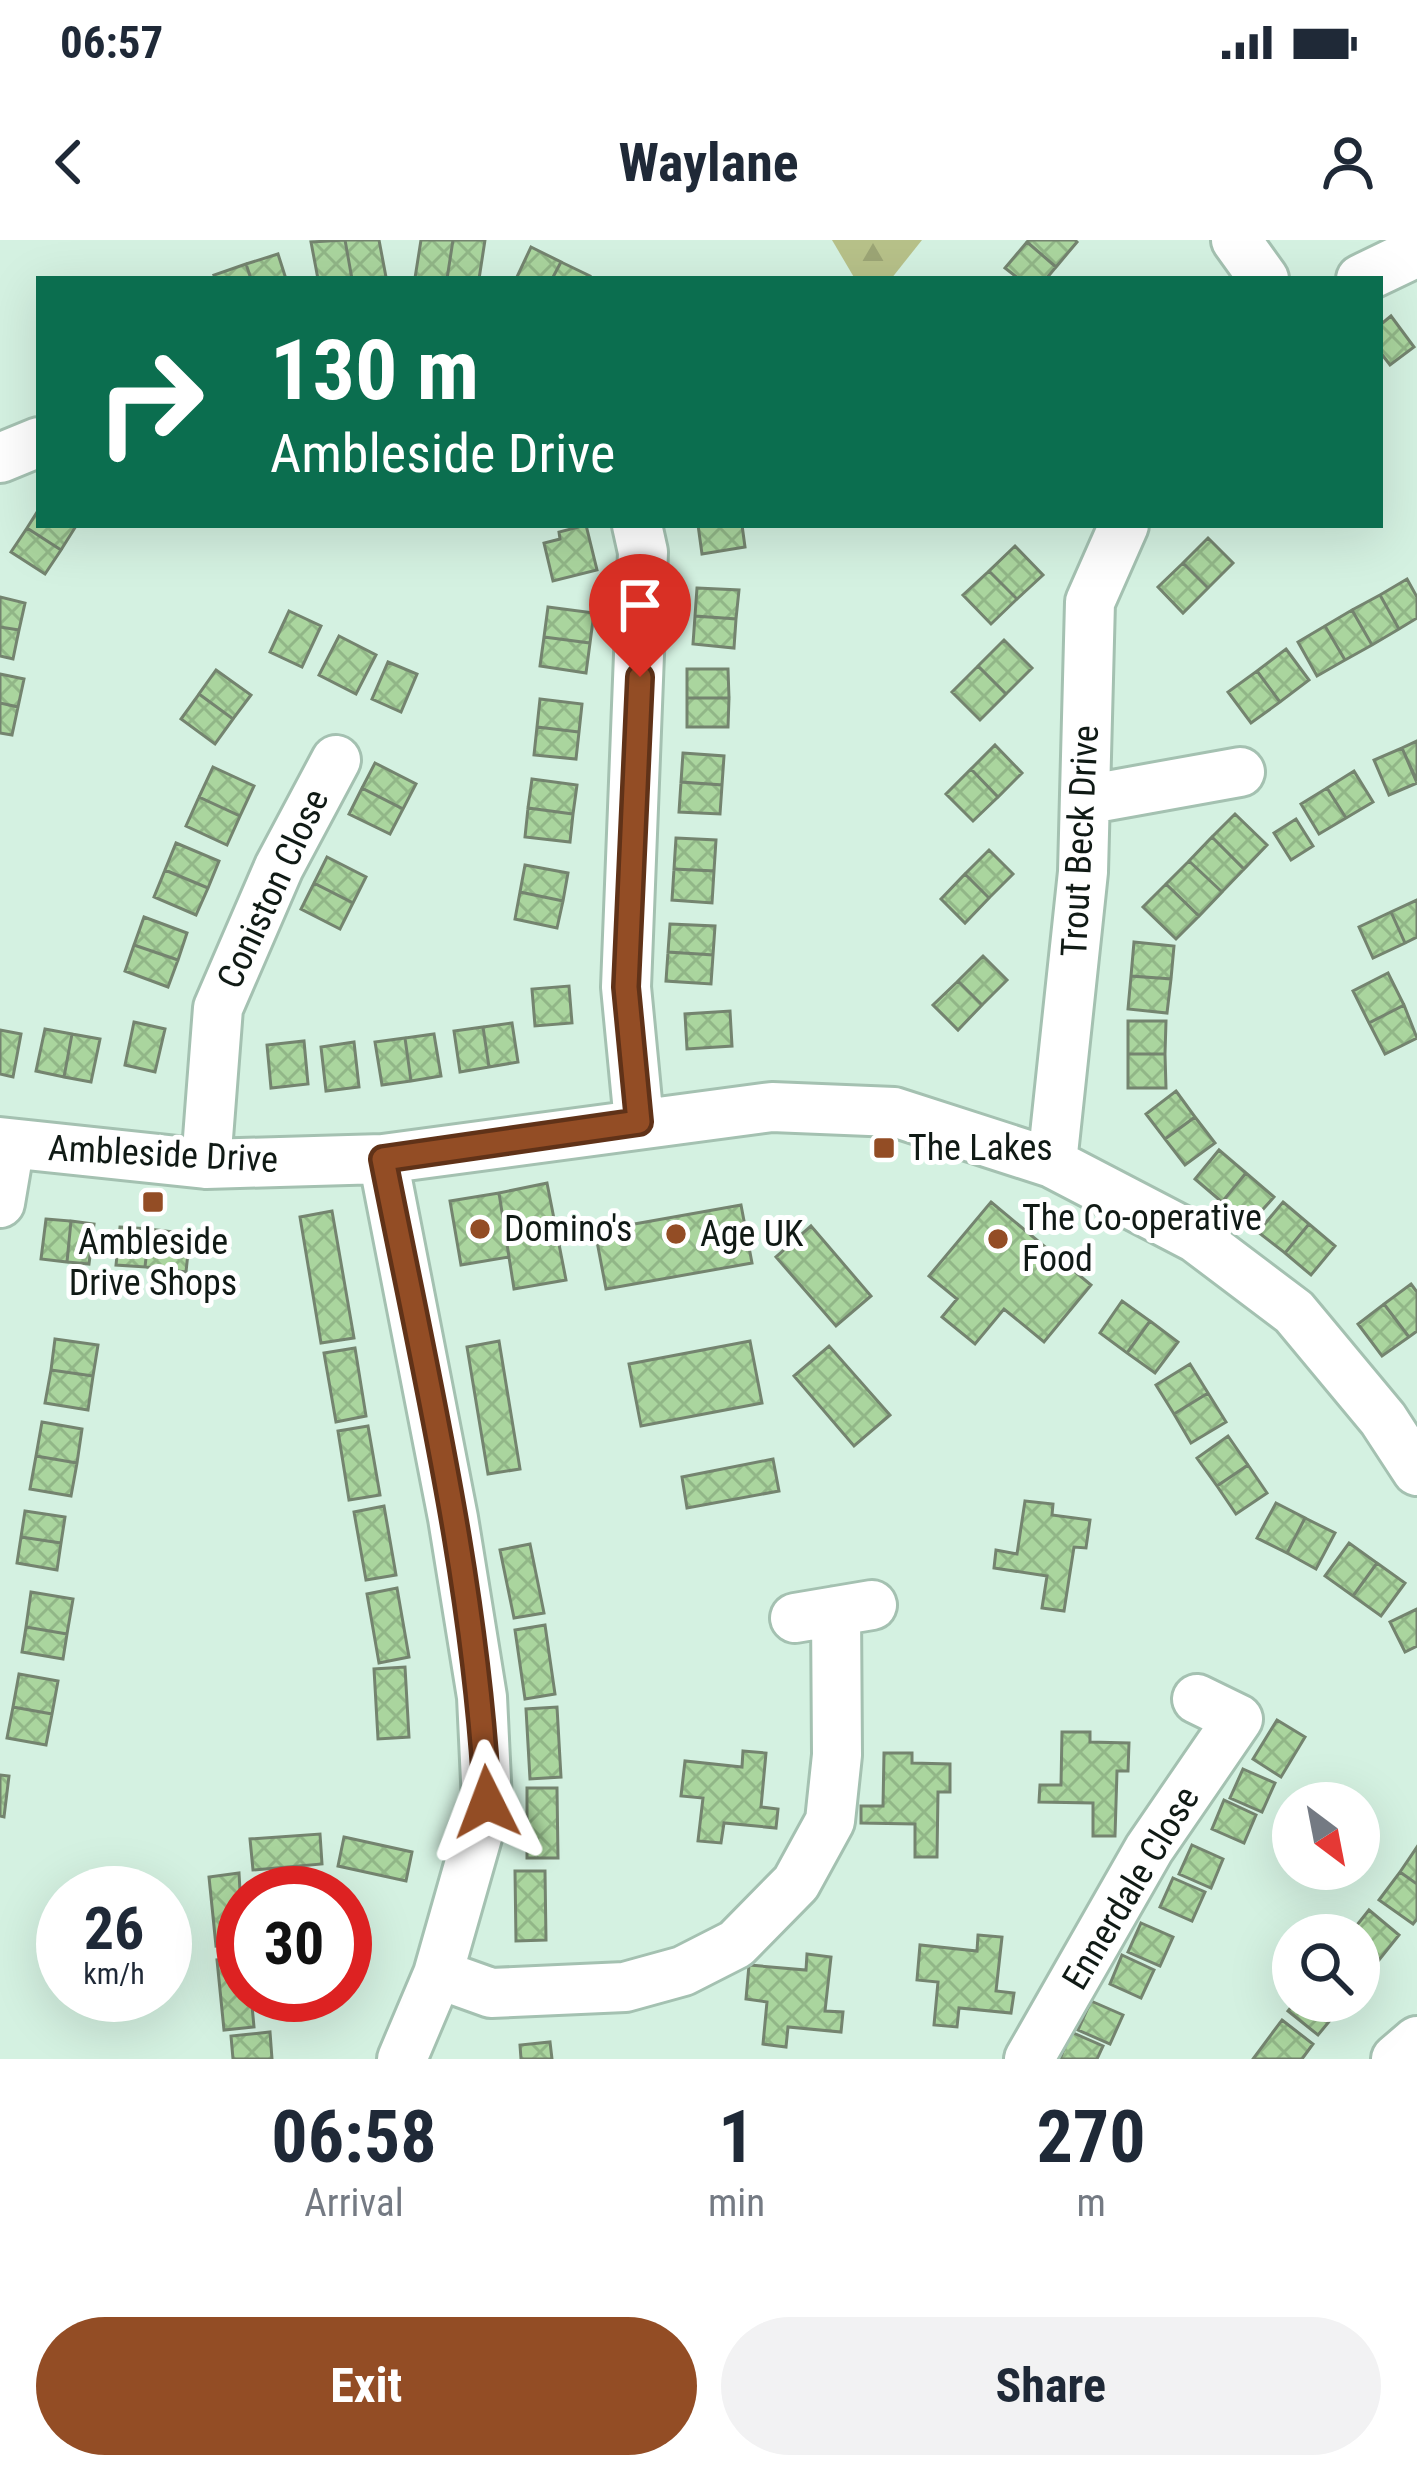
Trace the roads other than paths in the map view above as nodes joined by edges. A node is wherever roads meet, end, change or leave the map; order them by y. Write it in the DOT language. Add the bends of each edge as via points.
graph roads {
  1 [pos="1236,240"];
  2 [pos="1417,252"];
  3 [pos="1262,276"];
  4 [pos="1366,276"];
  5 [pos="36,443"];
  6 [pos="0,458"];
  7 [pos="638,528"];
  8 [pos="1123,528"];
  9 [pos="1240,772"];
  10 [pos="316,773"];
  11 [pos="1085,800"];
  12 [pos="639,1122"];
  13 [pos="5,1143"];
  14 [pos="383,1159"];
  15 [pos="1052,1163"];
  16 [pos="206,1164"];
  17 [pos="0,1203"];
  18 [pos="1400,1406"];
  19 [pos="1417,1472"];
  20 [pos="834,1611"];
  21 [pos="1218,1709"];
  22 [pos="438,1974"];
  23 [pos="1417,2041"];
  24 [pos="402,2059"];
  25 [pos="1029,2059"];
  26 [pos="1396,2059"];
  1 -- 3 [label="street"];
  2 -- 4 [label="street"];
  5 -- 6 [label="street"];
  7 -- 12 [label="street" via="626,987"];
  8 -- 11 [label="street, Trout Beck Drive" via="1090,602"];
  9 -- 11 [label="street"];
  10 -- 16 [label="street, Coniston Close" via="218,1008"];
  11 -- 15 [label="street, Trout Beck Drive"];
  12 -- 14 [label="street, Ambleside Drive"];
  12 -- 15 [label="street, Ambleside Drive" via="772,1107 894,1112"];
  13 -- 16 [label="street, Ambleside Drive"];
  13 -- 17 [label="street"];
  14 -- 16 [label="street, Ambleside Drive"];
  14 -- 22 [label="street" via="482,1697 487,1802"];
  15 -- 18 [label="street, Ambleside Drive" via="1196,1238"];
  18 -- 19 [label="street, Ambleside Drive"];
  20 -- 22 [label="street" via="830,1821 796,1883 736,1944 626,1988 491,1993"];
  21 -- 25 [label="street, Ennerdale Close"];
  22 -- 24 [label="street"];
  23 -- 26 [label="street"];
}
